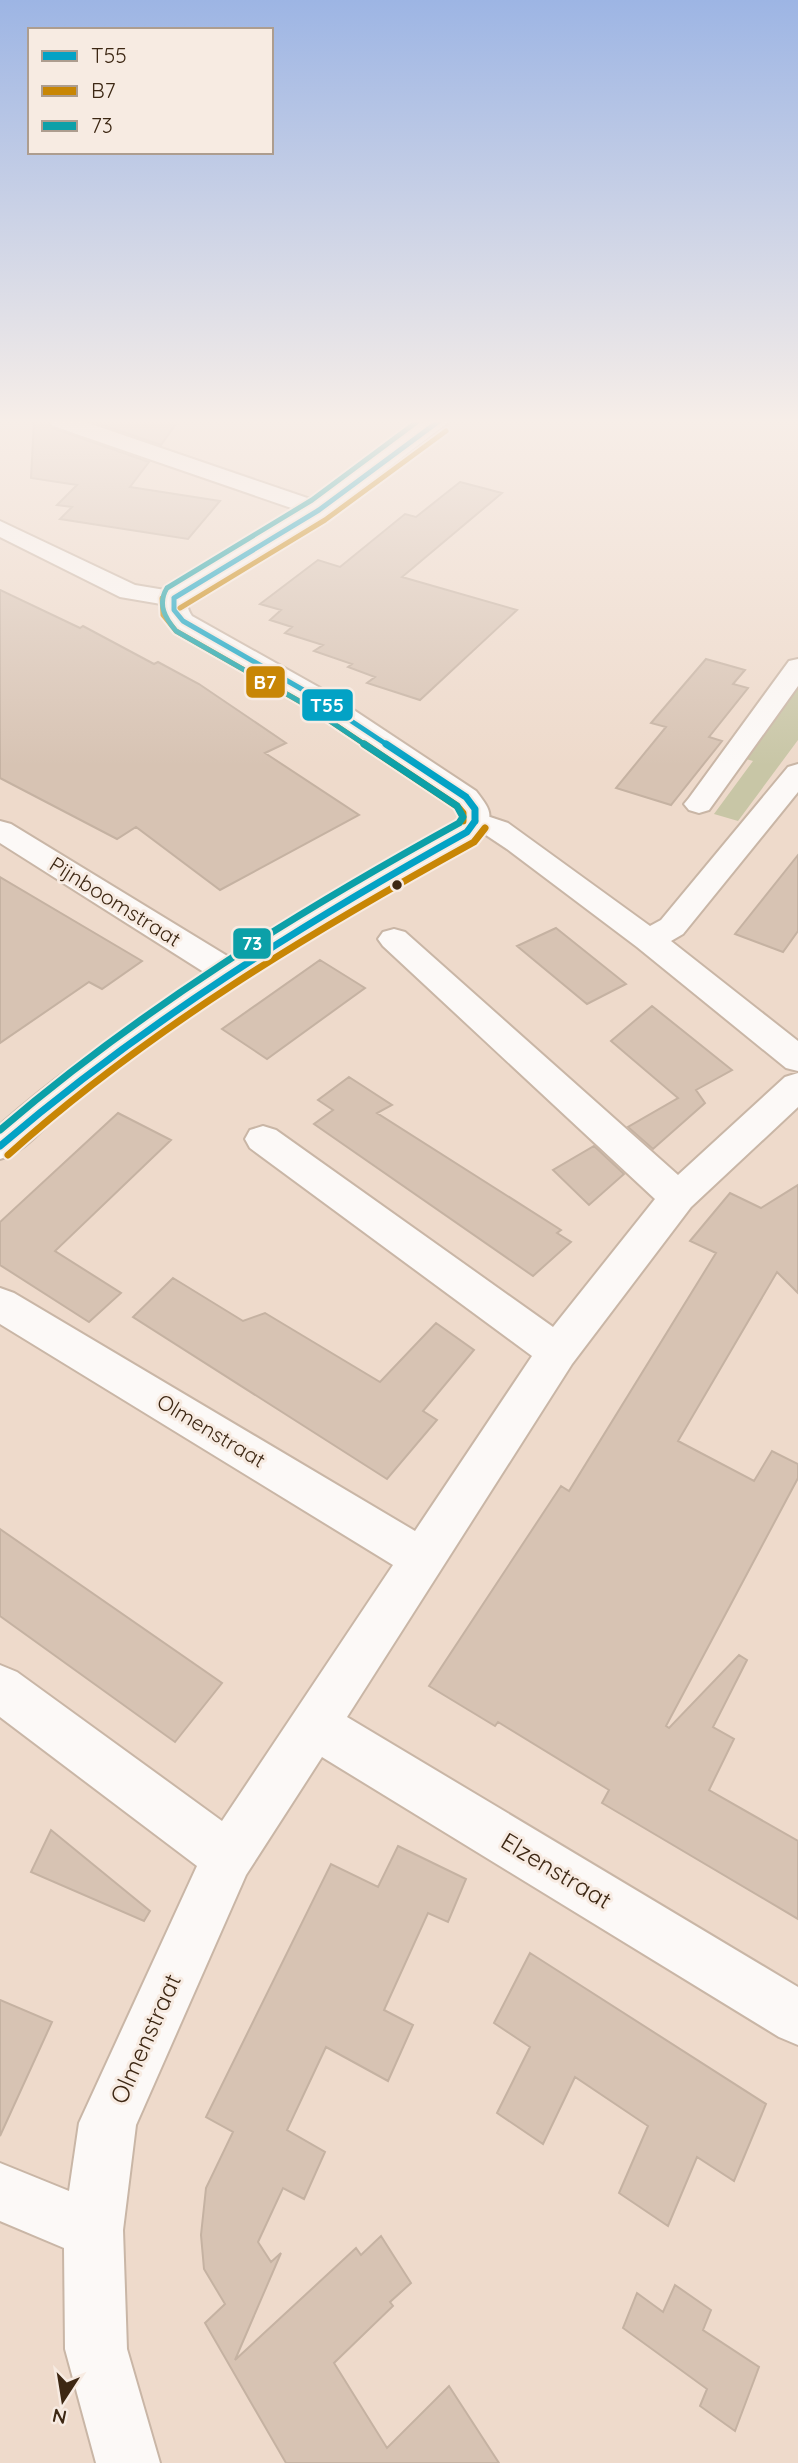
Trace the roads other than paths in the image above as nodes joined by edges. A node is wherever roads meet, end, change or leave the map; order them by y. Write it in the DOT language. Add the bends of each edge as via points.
graph roads {
  1 [pos="16,536"];
  2 [pos="277,536"];
  3 [pos="174,598"];
  4 [pos="798,667"];
  5 [pos="794,786"];
  6 [pos="699,804"];
  7 [pos="475,821"];
  8 [pos="0,830"];
  9 [pos="394,939"];
  10 [pos="648,940"];
  11 [pos="230,974"];
  12 [pos="798,1059"];
  13 [pos="798,1086"];
  14 [pos="263,1139"];
  15 [pos="0,1146"];
  16 [pos="678,1197"];
  17 [pos="0,1304"];
  18 [pos="557,1352"];
  19 [pos="421,1558"];
  20 [pos="0,1688"];
  21 [pos="315,1725"];
  22 [pos="228,1857"];
  23 [pos="798,2018"];
  24 [pos="0,2192"];
  25 [pos="93,2230"];
  26 [pos="128,2463"];
  1 -- 3 [label="street" via="129,592"];
  2 -- 3 [label="street"];
  3 -- 7 [label="street" via="174,610 183,621 312,695 466,797 475,808"];
  4 -- 6 [label="street"];
  5 -- 10 [label="street" via="673,927"];
  7 -- 10 [label="street" via="519,843"];
  7 -- 11 [label="street" via="467,832 354,894"];
  8 -- 11 [label="street, Pijnboomstraat"];
  9 -- 16 [label="street"];
  10 -- 12 [label="street"];
  11 -- 15 [label="street" via="71,1085"];
  13 -- 16 [label="street, Olmenstraat"];
  14 -- 18 [label="street"];
  16 -- 18 [label="street, Olmenstraat"];
  17 -- 19 [label="street, Olmenstraat"];
  18 -- 19 [label="street, Olmenstraat"];
  19 -- 21 [label="street, Olmenstraat"];
  20 -- 22 [label="street"];
  21 -- 22 [label="street, Olmenstraat"];
  21 -- 23 [label="street, Elzenstraat"];
  22 -- 25 [label="street, Olmenstraat" via="108,2123"];
  24 -- 25 [label="street"];
  25 -- 26 [label="street, Olmenstraat" via="96,2349"];
}
